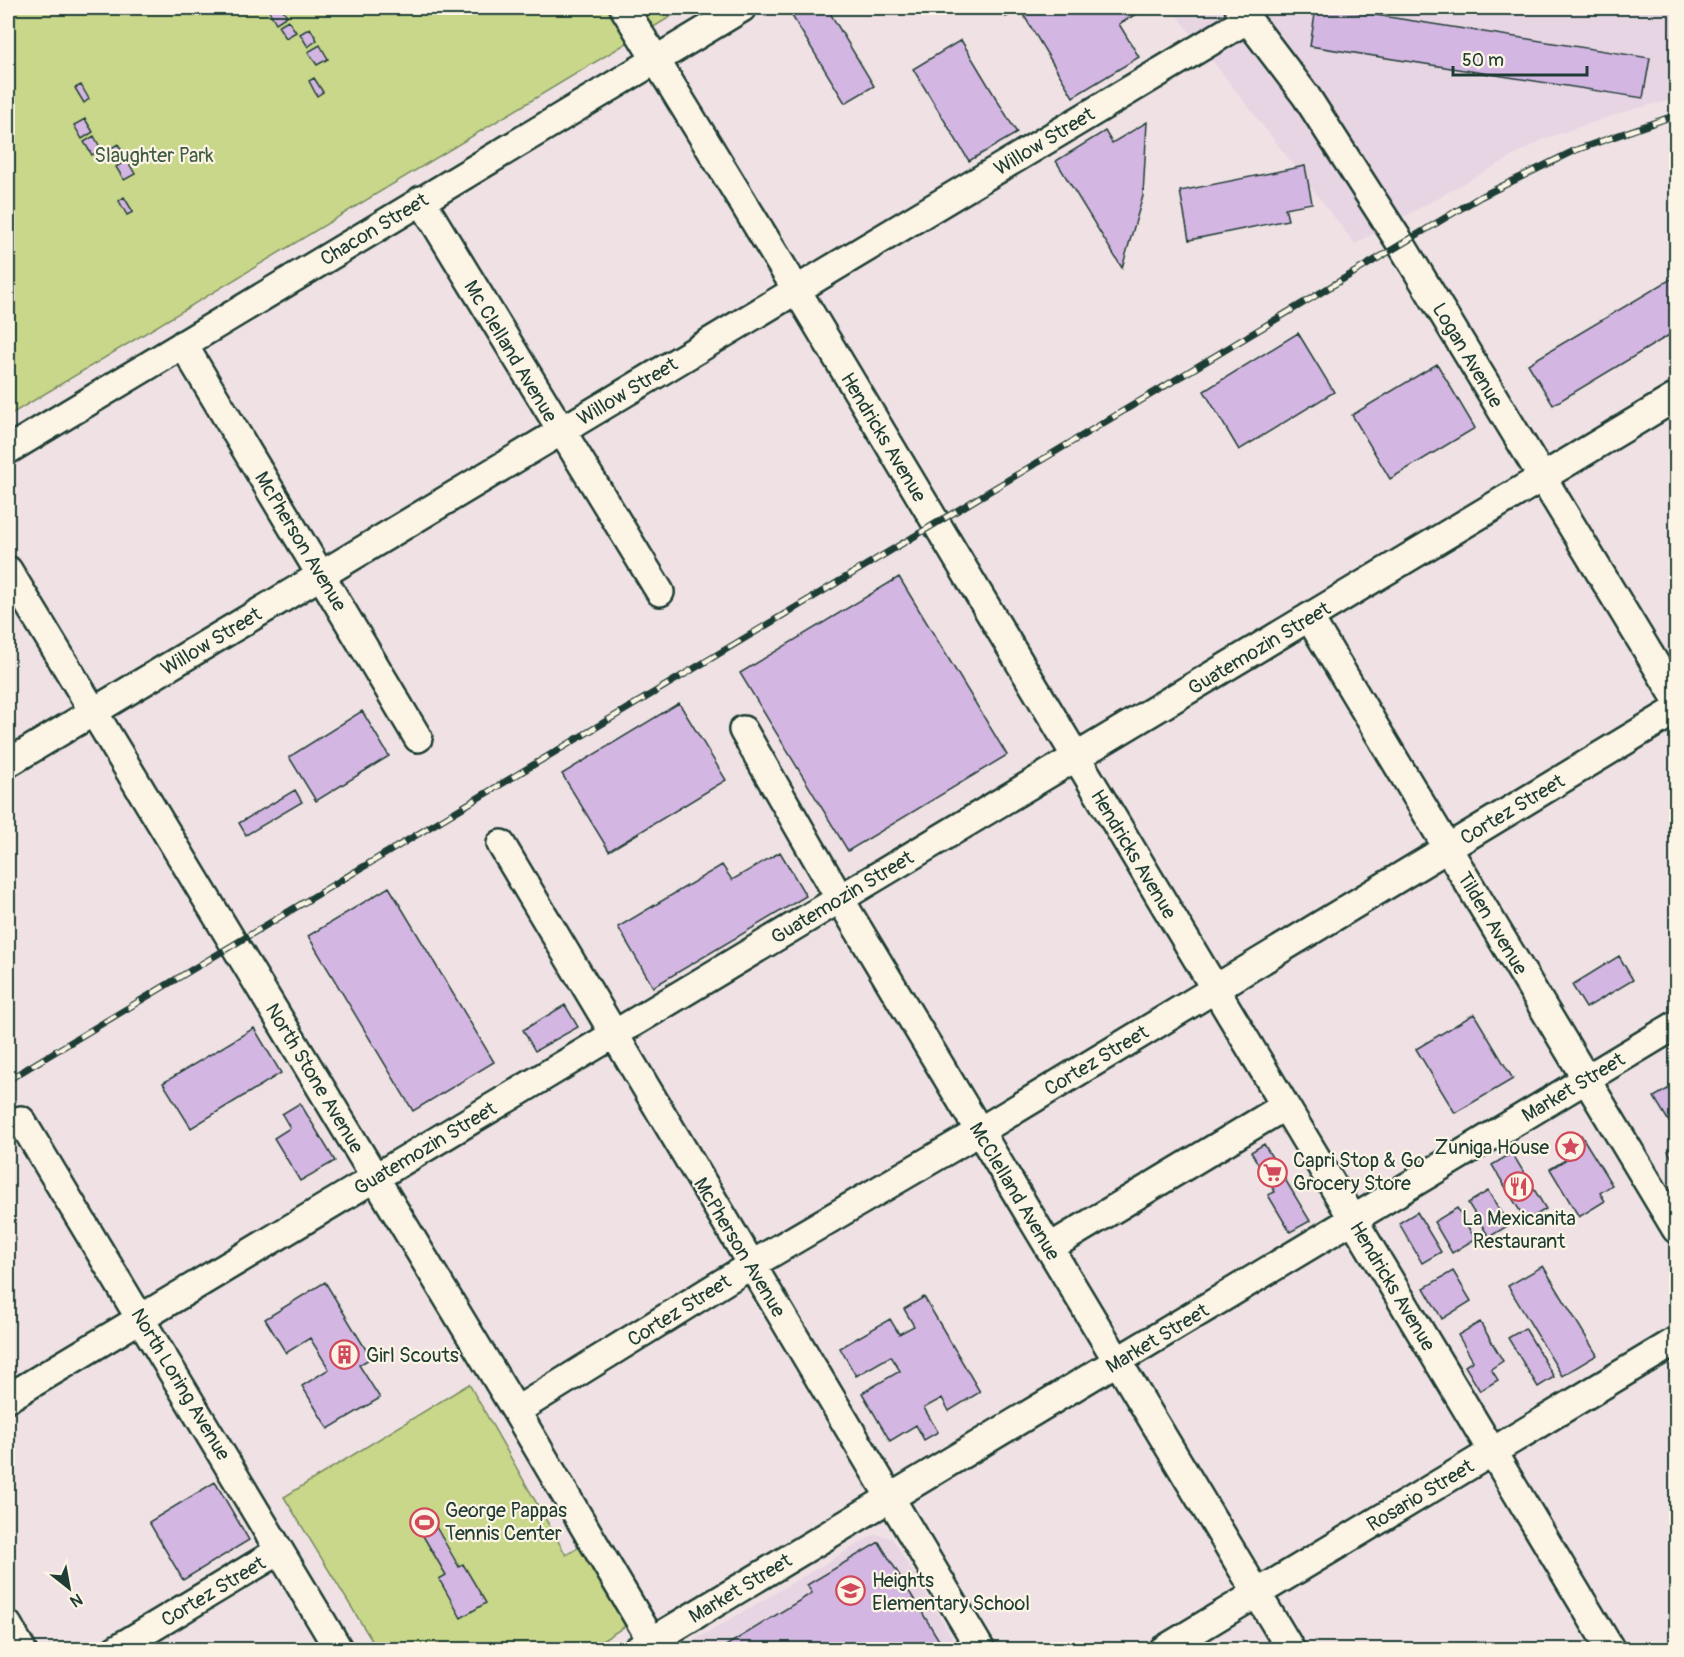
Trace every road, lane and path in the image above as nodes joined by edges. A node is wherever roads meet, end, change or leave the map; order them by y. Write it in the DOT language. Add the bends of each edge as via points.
graph roads {
  1 [pos="624,8"];
  2 [pos="742,8"];
  3 [pos="1246,11"];
  4 [pos="654,60"];
  5 [pos="421,200"];
  6 [pos="796,290"];
  7 [pos="183,344"];
  8 [pos="1677,397"];
  9 [pos="560,432"];
  10 [pos="8,450"];
  11 [pos="1541,478"];
  12 [pos="8,570"];
  13 [pos="322,574"];
  14 [pos="660,592"];
  15 [pos="1309,617"];
  16 [pos="1677,698"];
  17 [pos="1677,710"];
  18 [pos="93,711"];
  19 [pos="743,730"];
  20 [pos="418,738"];
  21 [pos="1076,757"];
  22 [pos="8,763"];
  23 [pos="501,844"];
  24 [pos="1449,848"];
  25 [pos="840,898"];
  26 [pos="1214,988"];
  27 [pos="1677,1025"];
  28 [pos="613,1035"];
  29 [pos="1587,1079"];
  30 [pos="1285,1106"];
  31 [pos="21,1120"];
  32 [pos="980,1131"];
  33 [pos="376,1177"];
  34 [pos="1353,1220"];
  35 [pos="1677,1229"];
  36 [pos="1049,1248"];
  37 [pos="751,1265"];
  38 [pos="141,1318"];
  39 [pos="1677,1341"];
  40 [pos="1117,1362"];
  41 [pos="8,1398"];
  42 [pos="516,1411"];
  43 [pos="1492,1452"];
  44 [pos="890,1497"];
  45 [pos="279,1551"];
  46 [pos="1257,1593"];
  47 [pos="8,1625"];
  48 [pos="649,1646"];
  49 [pos="22,1650"];
  50 [pos="115,1650"];
  51 [pos="339,1650"];
  52 [pos="981,1650"];
  53 [pos="1163,1650"];
  54 [pos="1291,1650"];
  55 [pos="1611,1650"];
  1 -- 4 [label="street, Hendricks Avenue"];
  2 -- 4 [label="street, Chacon Street"];
  3 -- 6 [label="street, Willow Street"];
  3 -- 11 [label="street, Logan Avenue" via="1401,244"];
  4 -- 5 [label="street, Chacon Street"];
  4 -- 6 [label="street, Hendricks Avenue"];
  5 -- 7 [label="street, Chacon Street"];
  5 -- 9 [label="street, Mc Clelland Avenue"];
  6 -- 9 [label="street, Willow Street"];
  6 -- 21 [label="street, Hendricks Avenue"];
  7 -- 10 [label="street, Chacon Street"];
  7 -- 13 [label="street, McPherson Avenue"];
  8 -- 11 [label="street, Guatemozin Street"];
  9 -- 13 [label="street, Willow Street"];
  9 -- 14 [label="street, Mc Clelland Avenue"];
  11 -- 15 [label="street, Guatemozin Street"];
  11 -- 16 [label="street, Logan Avenue"];
  12 -- 18 [label="street, North Stone Avenue"];
  13 -- 18 [label="street, Willow Street"];
  13 -- 20 [label="street, McPherson Avenue"];
  15 -- 21 [label="street, Guatemozin Street"];
  15 -- 24 [label="street, Tilden Avenue"];
  17 -- 24 [label="street, Cortez Street"];
  18 -- 22 [label="street, Willow Street"];
  18 -- 33 [label="street, North Stone Avenue"];
  19 -- 25 [label="street, McClelland Avenue"];
  21 -- 25 [label="street, Guatemozin Street"];
  21 -- 26 [label="street, Hendricks Avenue"];
  23 -- 28 [label="street, McPherson Avenue"];
  24 -- 26 [label="street, Cortez Street"];
  24 -- 29 [label="street, Tilden Avenue"];
  25 -- 28 [label="street, Guatemozin Street"];
  25 -- 32 [label="street, McClelland Avenue"];
  26 -- 30 [label="street, Hendricks Avenue"];
  26 -- 32 [label="street, Cortez Street"];
  27 -- 29 [label="street, Market Street"];
  28 -- 33 [label="street, Guatemozin Street"];
  28 -- 37 [label="street, McPherson Avenue"];
  29 -- 34 [label="street, Market Street"];
  29 -- 35 [label="street, Tilden Avenue"];
  30 -- 34 [label="street, Hendricks Avenue"];
  30 -- 36 [label="street"];
  31 -- 38 [label="street, North Loring Avenue"];
  32 -- 36 [label="street, McClelland Avenue"];
  32 -- 37 [label="street, Cortez Street"];
  33 -- 38 [label="street, Guatemozin Street"];
  33 -- 42 [label="street, North Stone Avenue"];
  34 -- 40 [label="street, Market Street"];
  34 -- 43 [label="street, Hendricks Avenue"];
  36 -- 40 [label="street, McClelland Avenue"];
  37 -- 42 [label="street, Cortez Street"];
  37 -- 44 [label="street, McPherson Avenue"];
  38 -- 41 [label="street, Guatemozin Street"];
  38 -- 45 [label="street, North Loring Avenue"];
  39 -- 43 [label="street, Rosario Street"];
  40 -- 44 [label="street, Market Street"];
  40 -- 46 [label="street, McClelland Avenue"];
  42 -- 48 [label="street, North Stone Avenue"];
  43 -- 46 [label="street, Rosario Street"];
  43 -- 55 [label="street, Hendricks Avenue"];
  44 -- 48 [label="street, Market Street"];
  44 -- 52 [label="street, McPherson Avenue"];
  45 -- 50 [label="street, Cortez Street"];
  45 -- 51 [label="street, North Loring Avenue"];
  46 -- 53 [label="street, Rosario Street"];
  46 -- 54 [label="street, McClelland Avenue"];
  47 -- 49 [label="street"];
}
